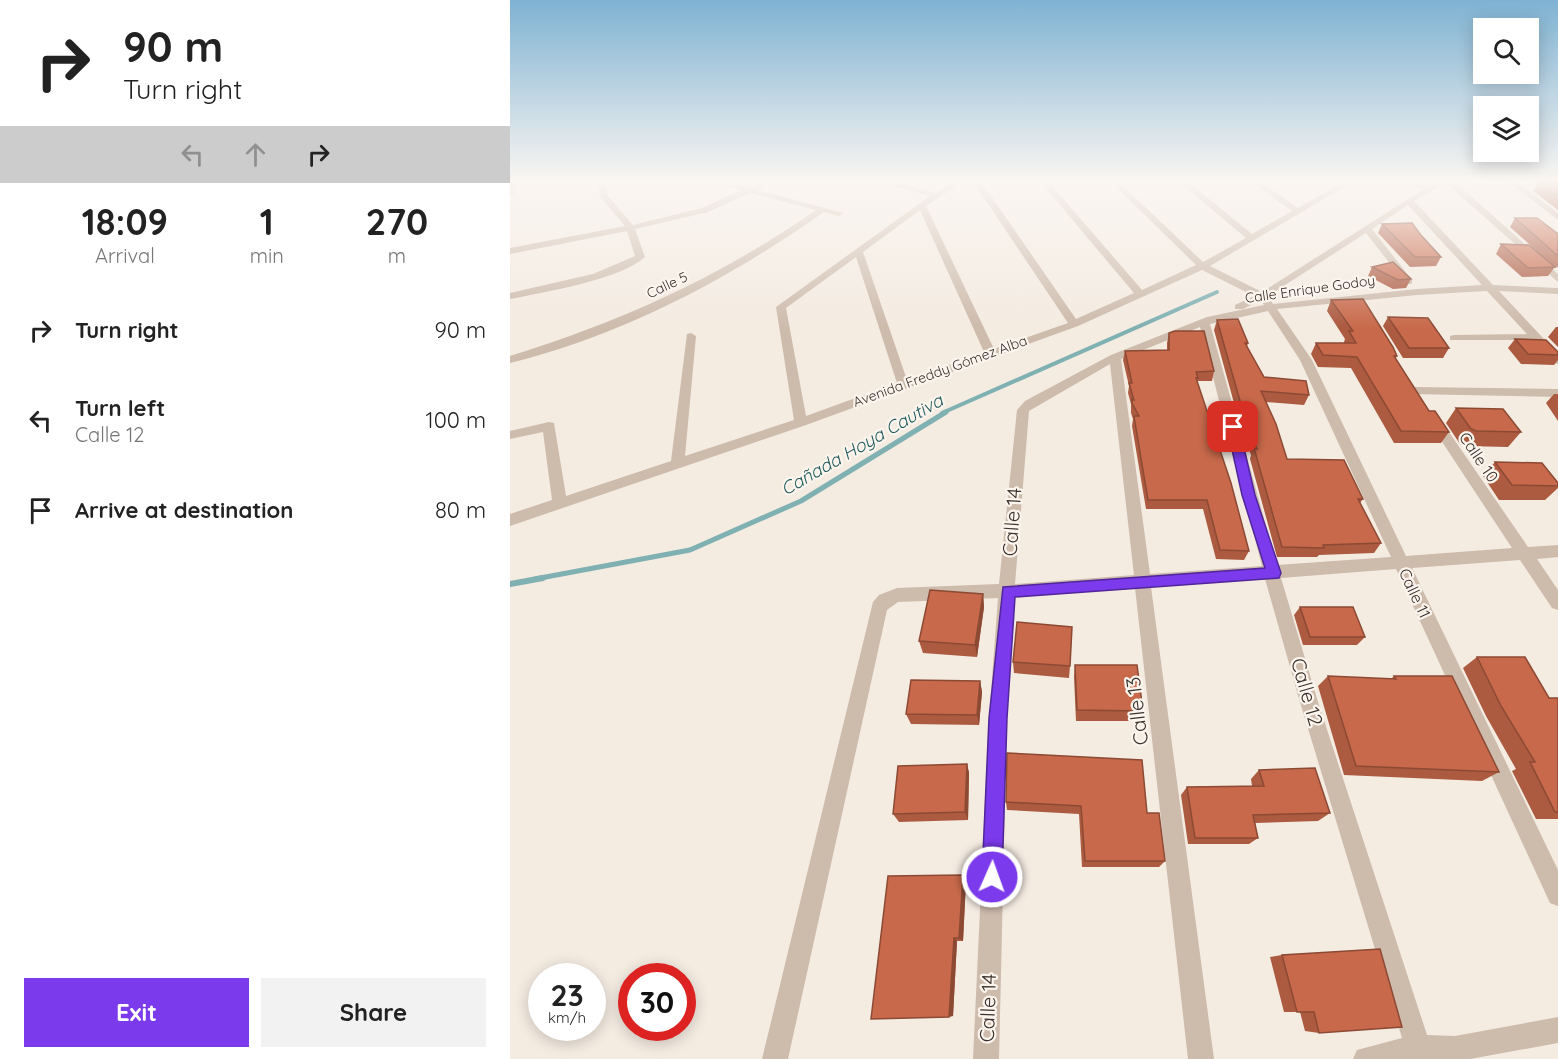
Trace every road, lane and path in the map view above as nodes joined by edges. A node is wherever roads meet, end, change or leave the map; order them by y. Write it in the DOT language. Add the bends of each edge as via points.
graph roads {
  1 [pos="792,229"];
  2 [pos="888,229"];
  3 [pos="933,229"];
  4 [pos="1010,229"];
  5 [pos="1085,229"];
  6 [pos="1164,229"];
  7 [pos="1241,229"];
  8 [pos="1266,229"];
  9 [pos="1365,229"];
  10 [pos="1368,229"];
  11 [pos="1436,229"];
  12 [pos="1502,229"];
  13 [pos="631,230"];
  14 [pos="1251,238"];
  15 [pos="510,251"];
  16 [pos="858,251"];
  17 [pos="1202,266"];
  18 [pos="1558,279"];
  19 [pos="1491,288"];
  20 [pos="1417,291"];
  21 [pos="1558,291"];
  22 [pos="1141,295"];
  23 [pos="510,296"];
  24 [pos="1357,297"];
  25 [pos="1267,301"];
  26 [pos="1367,312"];
  27 [pos="1204,322"];
  28 [pos="1074,324"];
  29 [pos="691,336"];
  30 [pos="1536,337"];
  31 [pos="1454,338"];
  32 [pos="990,353"];
  33 [pos="1115,357"];
  34 [pos="510,360"];
  35 [pos="1558,361"];
  36 [pos="903,384"];
  37 [pos="1558,393"];
  38 [pos="1021,417"];
  39 [pos="801,422"];
  40 [pos="510,435"];
  41 [pos="678,462"];
  42 [pos="560,503"];
  43 [pos="510,520"];
  44 [pos="1558,551"];
  45 [pos="1526,553"];
  46 [pos="1400,563"];
  47 [pos="1274,573"];
  48 [pos="1144,582"];
  49 [pos="1008,591"];
  50 [pos="1558,603"];
  51 [pos="1558,895"];
  52 [pos="1558,1030"];
  53 [pos="1420,1053"];
  54 [pos="1453,1054"];
  55 [pos="775,1059"];
  56 [pos="986,1059"];
  57 [pos="1201,1059"];
  58 [pos="1366,1059"];
  1 -- 34 [label="street, Calle 5" via="690,290 612,324"];
  2 -- 16 [label="street"];
  3 -- 32 [label="street"];
  4 -- 28 [label="street"];
  5 -- 22 [label="street"];
  6 -- 17 [label="street"];
  7 -- 14 [label="street"];
  8 -- 14 [label="street, Avenida Freddy Gómez Alba"];
  9 -- 25 [label="street"];
  10 -- 20 [label="street"];
  11 -- 19 [label="street"];
  12 -- 18 [label="street"];
  13 -- 15 [label="street"];
  13 -- 23 [label="street" via="640,254 635,261"];
  14 -- 17 [label="street, Avenida Freddy Gómez Alba"];
  16 -- 36 [label="street"];
  16 -- 39 [label="street" via="781,307"];
  17 -- 22 [label="street, Avenida Freddy Gómez Alba"];
  17 -- 25 [label="street"];
  19 -- 20 [label="street, Calle Enrique Godoy"];
  19 -- 21 [label="street, Calle Enrique Godoy"];
  19 -- 30 [label="street"];
  20 -- 24 [label="street, Calle Enrique Godoy"];
  22 -- 28 [label="street, Avenida Freddy Gómez Alba"];
  24 -- 25 [label="street, Calle Enrique Godoy"];
  24 -- 26 [label="street"];
  25 -- 27 [label="street, Calle Enrique Godoy"];
  25 -- 46 [label="street, Calle 11" via="1306,360"];
  27 -- 33 [label="street, Calle Enrique Godoy"];
  27 -- 47 [label="street, Calle 12" via="1249,495"];
  28 -- 32 [label="street, Avenida Freddy Gómez Alba"];
  29 -- 41 [label="street"];
  30 -- 31 [label="street"];
  30 -- 35 [label="street"];
  32 -- 36 [label="street, Avenida Freddy Gómez Alba"];
  33 -- 38 [label="street, Calle Enrique Godoy" via="1029,404"];
  33 -- 48 [label="street, Calle 13"];
  36 -- 39 [label="street, Avenida Freddy Gómez Alba"];
  37 -- 45 [label="street, Calle 10" via="1418,396"];
  38 -- 49 [label="street, Calle 14"];
  39 -- 41 [label="street, Avenida Freddy Gómez Alba"];
  40 -- 42 [label="street" via="549,426"];
  41 -- 42 [label="street, Avenida Freddy Gómez Alba"];
  42 -- 43 [label="street, Avenida Freddy Gómez Alba"];
  44 -- 45 [label="street"];
  45 -- 46 [label="street"];
  45 -- 50 [label="street, Calle 10"];
  46 -- 47 [label="street"];
  46 -- 51 [label="street, Calle 11"];
  47 -- 48 [label="street"];
  47 -- 53 [label="street, Calle 12" via="1309,702"];
  48 -- 49 [label="street"];
  48 -- 57 [label="street, Calle 13"];
  49 -- 55 [label="street" via="897,595 879,607"];
  49 -- 56 [label="street, Calle 14" via="998,718"];
  52 -- 54 [label="street"];
  53 -- 54 [label="street"];
  53 -- 58 [label="street"];
}
